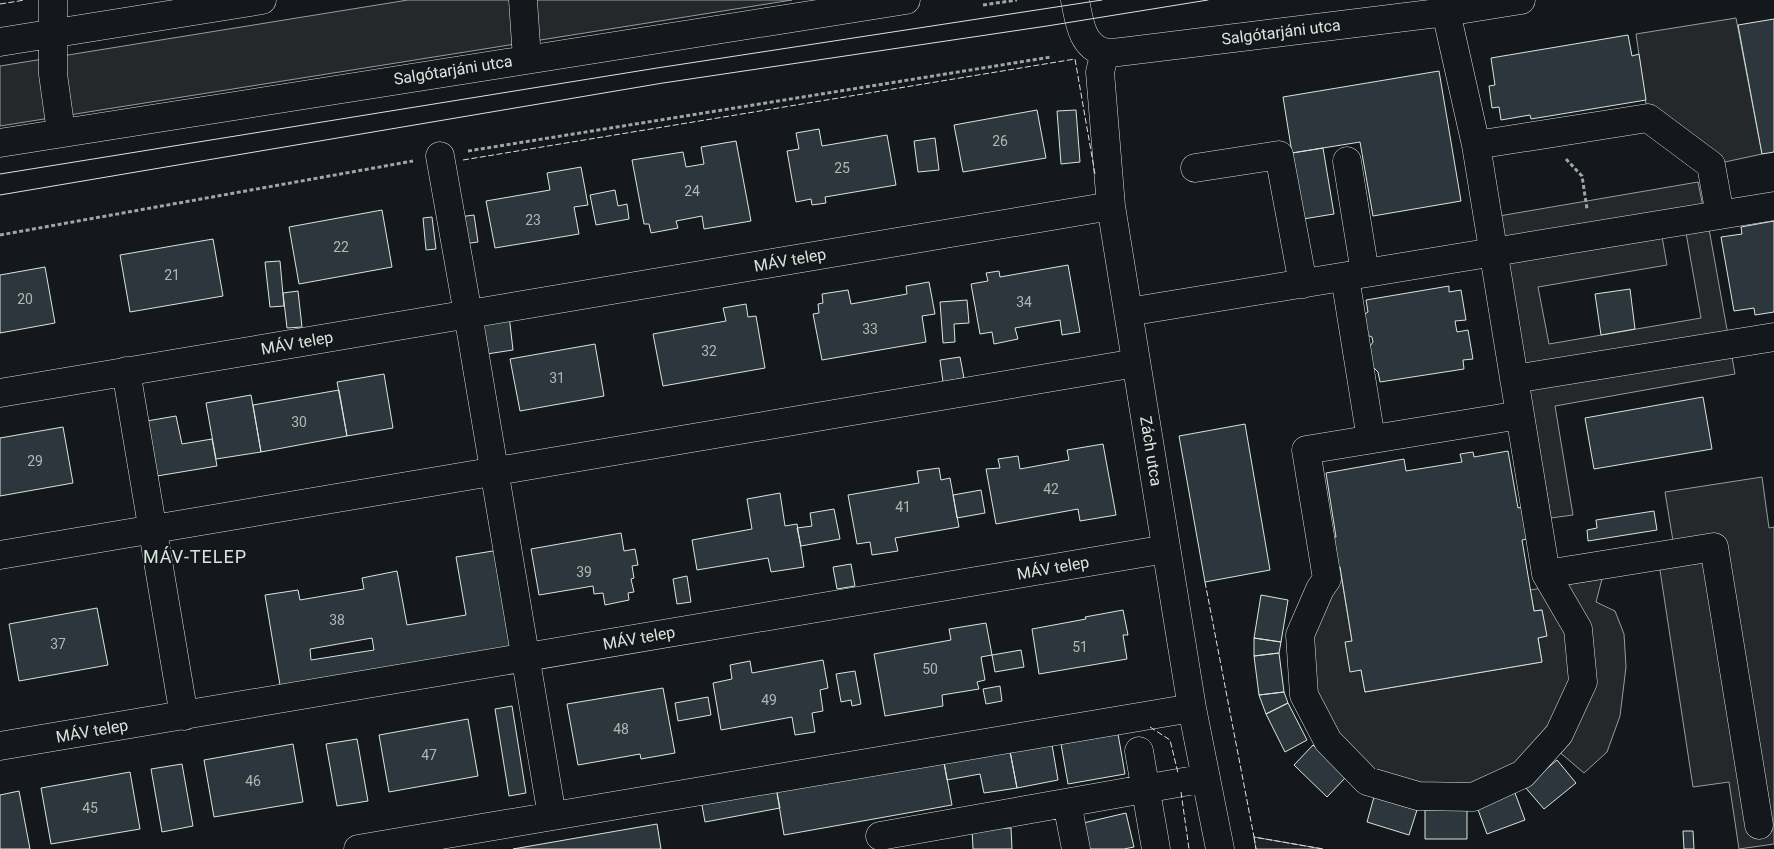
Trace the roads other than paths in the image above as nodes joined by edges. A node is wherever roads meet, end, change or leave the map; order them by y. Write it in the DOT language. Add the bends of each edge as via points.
graph roads {
  1 [pos="53,0"];
  2 [pos="262,0"];
  3 [pos="524,0"];
  4 [pos="906,0"];
  5 [pos="1075,0"];
  6 [pos="1521,0"];
  7 [pos="778,10"];
  8 [pos="1446,12"];
  9 [pos="53,35"];
  10 [pos="0,42"];
  11 [pos="1105,52"];
  12 [pos="527,59"];
  13 [pos="61,132"];
  14 [pos="0,143"];
  15 [pos="1476,145"];
  16 [pos="440,156"];
  17 [pos="1347,161"];
  18 [pos="1195,168"];
  19 [pos="1111,206"];
  20 [pos="1774,206"];
  21 [pos="1720,215"];
  22 [pos="1493,253"];
  23 [pos="1355,275"];
  24 [pos="1303,284"];
  25 [pos="1128,312"];
  26 [pos="468,314"];
  27 [pos="1774,338"];
  28 [pos="1136,363"];
  29 [pos="126,372"];
  30 [pos="1514,379"];
  31 [pos="0,393"];
  32 [pos="1520,415"];
  33 [pos="1371,439"];
  34 [pos="494,471"];
  35 [pos="152,529"];
  36 [pos="1166,549"];
  37 [pos="0,554"];
  38 [pos="1546,574"];
  39 [pos="526,657"];
  40 [pos="1192,708"];
  41 [pos="184,716"];
  42 [pos="0,746"];
  43 [pos="1139,751"];
  44 [pos="1206,778"];
  45 [pos="1145,789"];
  46 [pos="1068,803"];
  47 [pos="552,816"];
  48 [pos="1759,825"];
  49 [pos="880,836"];
  50 [pos="358,849"];
  51 [pos="1076,849"];
  52 [pos="1156,849"];
  53 [pos="1220,849"];
  1 -- 9 [label="street"];
  2 -- 9 [label="street"];
  3 -- 12 [label="street"];
  4 -- 7 [label="street, Salgótarjáni utca"];
  5 -- 11 [label="street" via="1080,30 1092,47"];
  6 -- 8 [label="street, Salgótarjáni utca"];
  7 -- 12 [label="street, Salgótarjáni utca"];
  8 -- 11 [label="street, Salgótarjáni utca"];
  8 -- 15 [label="street"];
  9 -- 10 [label="street"];
  9 -- 13 [label="street" via="53,74"];
  11 -- 19 [label="street, Zách utca" via="1100,72"];
  12 -- 13 [label="street, Salgótarjáni utca"];
  13 -- 14 [label="street, Salgótarjáni utca"];
  15 -- 21 [label="street" via="1648,118 1711,165"];
  15 -- 22 [label="street"];
  16 -- 26 [label="street"];
  17 -- 23 [label="street"];
  18 -- 24 [label="street" via="1279,155"];
  19 -- 25 [label="street, Zách utca"];
  19 -- 26 [label="street, MÁV telep"];
  20 -- 21 [label="street"];
  21 -- 22 [label="street"];
  22 -- 23 [label="street"];
  22 -- 30 [label="street"];
  23 -- 24 [label="street"];
  23 -- 33 [label="street"];
  24 -- 25 [label="street"];
  25 -- 28 [label="street, Zách utca"];
  26 -- 29 [label="street, MÁV telep"];
  26 -- 34 [label="street"];
  27 -- 30 [label="street"];
  28 -- 34 [label="street"];
  28 -- 36 [label="street, Zách utca"];
  29 -- 31 [label="street, MÁV telep"];
  29 -- 35 [label="street"];
  30 -- 32 [label="street"];
  32 -- 33 [label="street"];
  32 -- 38 [label="street"];
  33 -- 38 [label="street" via="1306,450 1327,578 1300,635 1304,695 1328,742 1367,781 1418,796 1473,797 1523,774 1559,734 1583,682 1578,628"];
  34 -- 35 [label="street"];
  34 -- 39 [label="street"];
  35 -- 37 [label="street"];
  35 -- 41 [label="street"];
  36 -- 39 [label="street, MÁV telep"];
  36 -- 40 [label="street, Zách utca"];
  38 -- 48 [label="street" via="1714,547"];
  39 -- 41 [label="street, MÁV telep"];
  39 -- 47 [label="street"];
  40 -- 44 [label="street, Zách utca"];
  40 -- 47 [label="street"];
  41 -- 42 [label="street, MÁV telep"];
  43 -- 45 [label="street"];
  44 -- 45 [label="street"];
  44 -- 53 [label="street, Zách utca"];
  45 -- 46 [label="street"];
  45 -- 52 [label="street"];
  46 -- 49 [label="street"];
  46 -- 51 [label="street"];
  47 -- 50 [label="street"];
}
